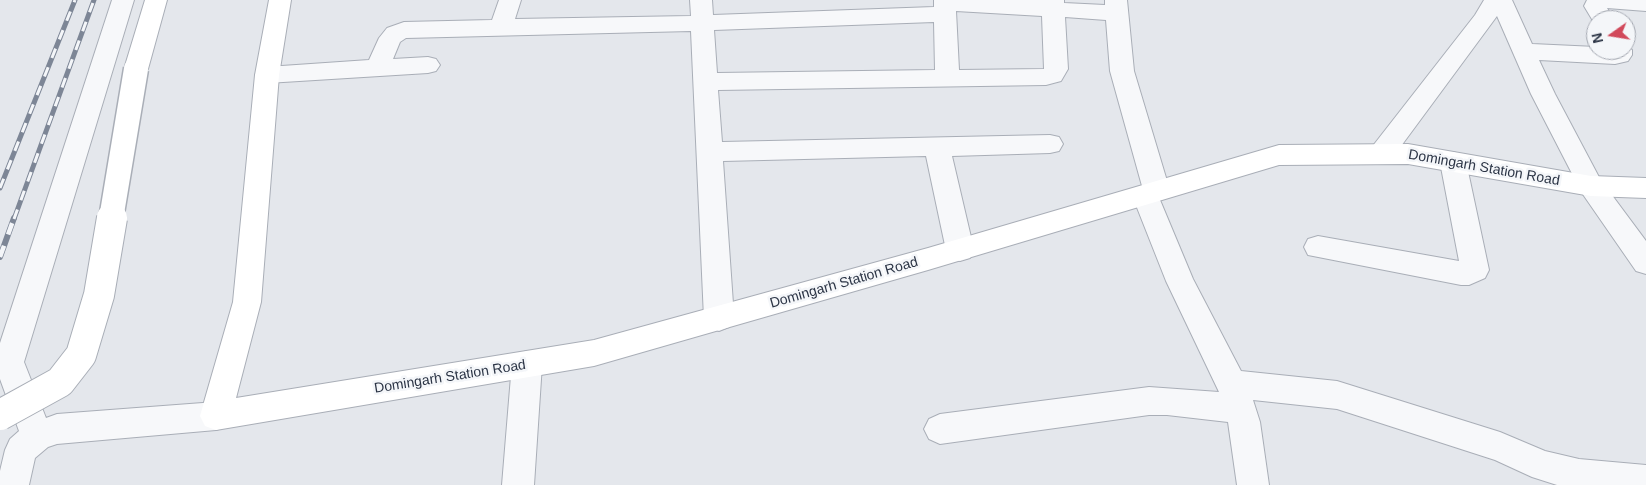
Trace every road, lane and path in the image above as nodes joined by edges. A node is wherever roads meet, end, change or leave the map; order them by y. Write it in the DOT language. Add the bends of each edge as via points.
graph roads {
  1 [pos="123,0"];
  2 [pos="156,0"];
  3 [pos="280,0"];
  4 [pos="510,0"];
  5 [pos="1495,0"];
  6 [pos="1502,0"];
  7 [pos="1603,0"];
  8 [pos="1646,4"];
  9 [pos="1053,5"];
  10 [pos="945,6"];
  11 [pos="1116,6"];
  12 [pos="1597,10"];
  13 [pos="702,11"];
  14 [pos="501,27"];
  15 [pos="1524,51"];
  16 [pos="1586,54"];
  17 [pos="428,65"];
  18 [pos="377,68"];
  19 [pos="267,75"];
  20 [pos="947,79"];
  21 [pos="706,82"];
  22 [pos="1050,144"];
  23 [pos="937,147"];
  24 [pos="710,152"];
  25 [pos="1381,154"];
  26 [pos="1453,162"];
  27 [pos="1591,186"];
  28 [pos="1646,188"];
  29 [pos="1151,193"];
  30 [pos="1318,247"];
  31 [pos="960,250"];
  32 [pos="1646,263"];
  33 [pos="719,318"];
  34 [pos="527,364"];
  35 [pos="1236,397"];
  36 [pos="0,416"];
  37 [pos="216,416"];
  38 [pos="940,429"];
  39 [pos="36,436"];
  40 [pos="1646,481"];
  41 [pos="13,485"];
  42 [pos="518,485"];
  43 [pos="1253,485"];
  1 -- 39 [label="street" via="9,362"];
  2 -- 36 [label="street, bridge" via="136,69 99,295 81,355 60,382"];
  3 -- 19 [label="street"];
  4 -- 14 [label="street"];
  5 -- 25 [label="street"];
  6 -- 15 [label="street"];
  7 -- 8 [label="street"];
  7 -- 12 [label="street" via="1597,2"];
  9 -- 10 [label="street"];
  9 -- 11 [label="street"];
  9 -- 20 [label="street" via="1056,69 1053,75"];
  10 -- 13 [label="street"];
  10 -- 20 [label="street"];
  11 -- 29 [label="street" via="1118,53"];
  13 -- 14 [label="street"];
  13 -- 21 [label="street"];
  14 -- 18 [label="street" via="404,30 390,38"];
  15 -- 16 [label="street"];
  15 -- 27 [label="street" via="1542,94"];
  17 -- 18 [label="street"];
  18 -- 19 [label="street"];
  19 -- 37 [label="street" via="247,302"];
  20 -- 21 [label="street"];
  21 -- 24 [label="street"];
  22 -- 23 [label="street"];
  23 -- 24 [label="street"];
  23 -- 31 [label="street"];
  24 -- 33 [label="street"];
  25 -- 26 [label="street, Domingarh Station Road" via="1408,154"];
  25 -- 29 [label="street, Domingarh Station Road" via="1279,155"];
  26 -- 27 [label="street, Domingarh Station Road"];
  26 -- 30 [label="street" via="1475,270 1460,273"];
  27 -- 28 [label="street, Domingarh Station Road"];
  27 -- 32 [label="street"];
  29 -- 31 [label="street, Domingarh Station Road"];
  29 -- 35 [label="street" via="1180,281"];
  31 -- 33 [label="street, Domingarh Station Road"];
  33 -- 34 [label="street, Domingarh Station Road" via="594,353"];
  34 -- 37 [label="street, Domingarh Station Road"];
  34 -- 42 [label="street"];
  35 -- 38 [label="street" via="1149,401"];
  35 -- 40 [label="street" via="1337,395 1500,447 1543,466 1579,475"];
  35 -- 43 [label="street" via="1244,422"];
  37 -- 39 [label="street, Domingarh Station Road" via="57,429"];
  39 -- 41 [label="street" via="21,450"];
}
